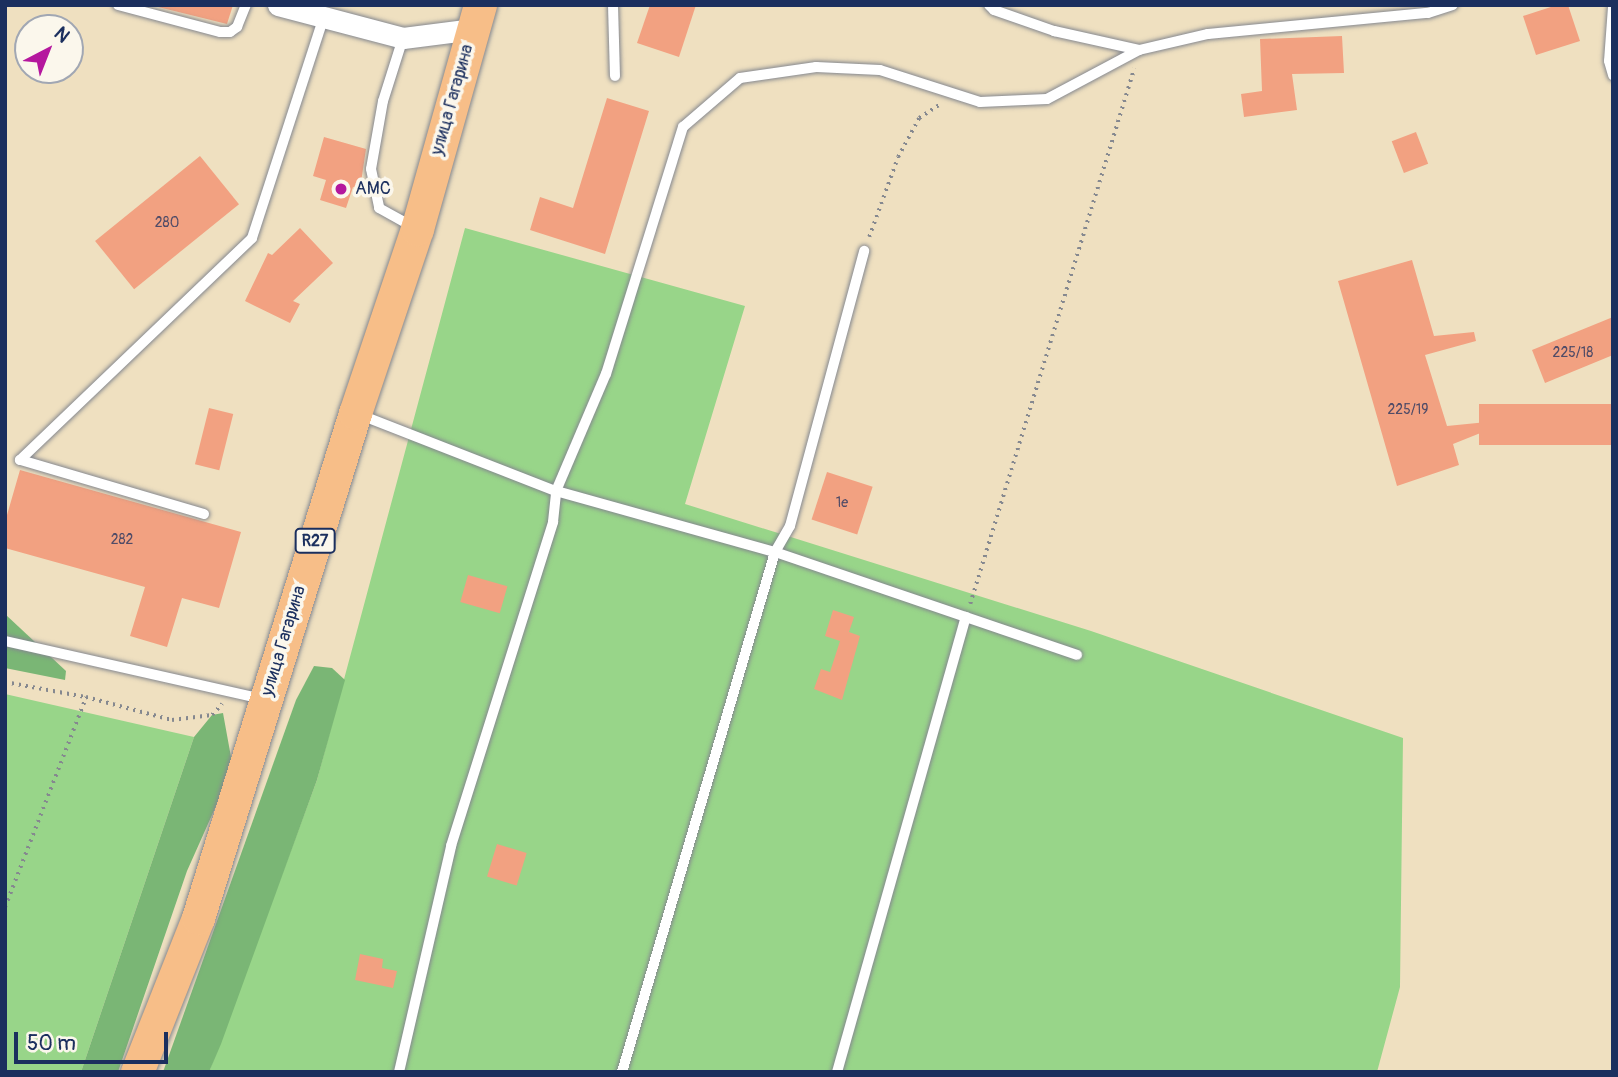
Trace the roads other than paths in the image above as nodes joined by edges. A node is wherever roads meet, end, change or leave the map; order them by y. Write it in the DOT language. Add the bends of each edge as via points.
graph roads {
  1 [pos="118,5"];
  2 [pos="246,5"];
  3 [pos="278,5"];
  4 [pos="613,5"];
  5 [pos="989,5"];
  6 [pos="1453,5"];
  7 [pos="1613,7"];
  8 [pos="477,17"];
  9 [pos="324,18"];
  10 [pos="402,38"];
  11 [pos="1139,50"];
  12 [pos="1613,75"];
  13 [pos="615,76"];
  14 [pos="417,229"];
  15 [pos="864,251"];
  16 [pos="355,413"];
  17 [pos="556,491"];
  18 [pos="204,514"];
  19 [pos="775,552"];
  20 [pos="966,617"];
  21 [pos="5,641"];
  22 [pos="1077,655"];
  23 [pos="265,699"];
  24 [pos="137,1072"];
  25 [pos="399,1072"];
  26 [pos="622,1072"];
  27 [pos="837,1072"];
  1 -- 2 [label="lane" via="230,32"];
  3 -- 9 [label="street"];
  4 -- 13 [label="lane"];
  5 -- 11 [label="lane" via="1054,31"];
  6 -- 11 [label="lane" via="1428,12 1208,34"];
  7 -- 12 [label="lane" via="1609,61"];
  8 -- 10 [label="street"];
  8 -- 14 [label="main road, улица Гагарина / R27"];
  9 -- 10 [label="street"];
  9 -- 18 [label="lane" via="252,238 20,460"];
  10 -- 14 [label="lane" via="383,101 371,169 379,208"];
  11 -- 17 [label="lane" via="1047,99 980,102 880,70 816,67 740,78 683,127 606,374"];
  14 -- 16 [label="main road, улица Гагарина / R27"];
  15 -- 19 [label="lane" via="790,526"];
  16 -- 17 [label="lane"];
  16 -- 23 [label="main road, улица Гагарина / R27"];
  17 -- 19 [label="lane"];
  17 -- 25 [label="lane" via="553,522 451,846"];
  19 -- 20 [label="lane"];
  19 -- 26 [label="lane"];
  20 -- 22 [label="lane"];
  20 -- 27 [label="lane"];
  21 -- 23 [label="lane"];
  23 -- 24 [label="main road, улица Гагарина / R27" via="198,918"];
}
